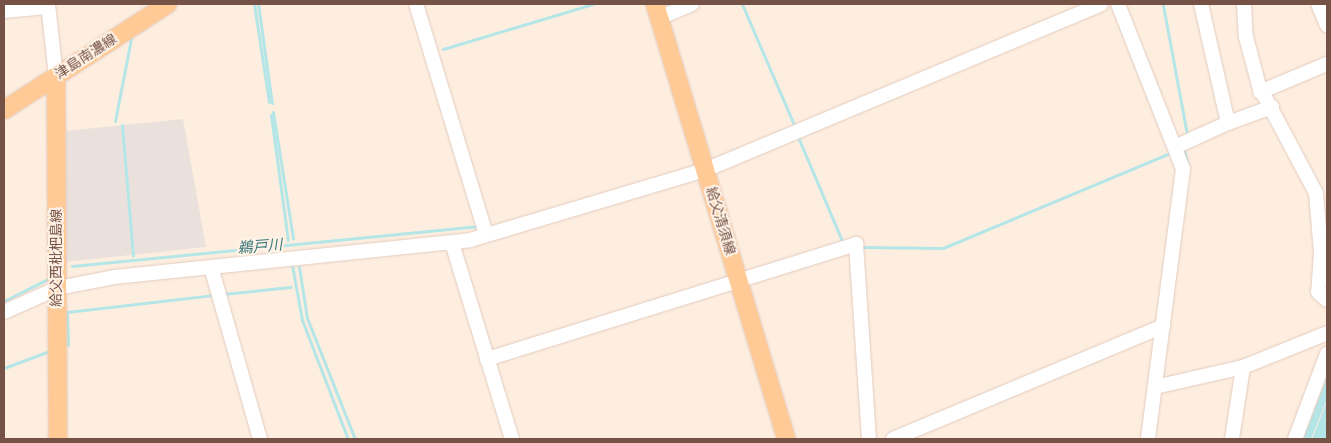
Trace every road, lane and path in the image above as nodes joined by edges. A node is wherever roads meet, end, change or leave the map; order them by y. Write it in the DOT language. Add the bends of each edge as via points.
graph roads {
  1 [pos="168,4"];
  2 [pos="416,4"];
  3 [pos="424,4"];
  4 [pos="692,4"];
  5 [pos="1101,4"];
  6 [pos="1118,4"];
  7 [pos="1201,4"];
  8 [pos="1244,4"];
  9 [pos="1318,4"];
  10 [pos="48,5"];
  11 [pos="4,11"];
  12 [pos="657,11"];
  13 [pos="1327,25"];
  14 [pos="437,58"];
  15 [pos="1327,64"];
  16 [pos="56,76"];
  17 [pos="1261,92"];
  18 [pos="1272,107"];
  19 [pos="4,110"];
  20 [pos="1228,123"];
  21 [pos="1177,146"];
  22 [pos="705,170"];
  23 [pos="490,234"];
  24 [pos="452,243"];
  25 [pos="211,267"];
  26 [pos="58,288"];
  27 [pos="740,288"];
  28 [pos="1327,300"];
  29 [pos="4,312"];
  30 [pos="1163,326"];
  31 [pos="1327,333"];
  32 [pos="1327,354"];
  33 [pos="487,359"];
  34 [pos="1243,367"];
  35 [pos="1155,388"];
  36 [pos="58,439"];
  37 [pos="260,439"];
  38 [pos="512,439"];
  39 [pos="786,439"];
  40 [pos="869,439"];
  41 [pos="893,439"];
  42 [pos="1148,439"];
  43 [pos="1232,439"];
  44 [pos="1295,439"];
  1 -- 16 [label="main road, 津島南濃線"];
  2 -- 14 [label="street"];
  3 -- 14 [label="street"];
  4 -- 12 [label="street"];
  5 -- 22 [label="street"];
  6 -- 21 [label="street"];
  7 -- 20 [label="street"];
  8 -- 17 [label="street" via="1246,37"];
  9 -- 13 [label="street"];
  10 -- 11 [label="street"];
  10 -- 16 [label="street"];
  12 -- 22 [label="main road, 給父清須線"];
  14 -- 23 [label="street"];
  15 -- 17 [label="street"];
  16 -- 19 [label="main road, 津島南濃線"];
  16 -- 26 [label="main road, 給父西枇杷島線"];
  17 -- 18 [label="street"];
  18 -- 20 [label="street"];
  18 -- 28 [label="street" via="1316,193 1321,253 1318,292"];
  20 -- 21 [label="street"];
  21 -- 30 [label="street" via="1183,169"];
  22 -- 23 [label="street"];
  22 -- 27 [label="main road, 給父清須線"];
  23 -- 24 [label="street"];
  24 -- 25 [label="street"];
  24 -- 33 [label="street"];
  25 -- 26 [label="street"];
  25 -- 37 [label="street"];
  26 -- 29 [label="street"];
  26 -- 36 [label="main road, 給父西枇杷島線"];
  27 -- 33 [label="street"];
  27 -- 39 [label="main road, 給父清須線"];
  27 -- 40 [label="street" via="856,244"];
  30 -- 35 [label="street"];
  30 -- 41 [label="street"];
  31 -- 34 [label="street"];
  32 -- 44 [label="street"];
  33 -- 38 [label="street"];
  34 -- 35 [label="street"];
  34 -- 43 [label="street"];
  35 -- 42 [label="street"];
}
